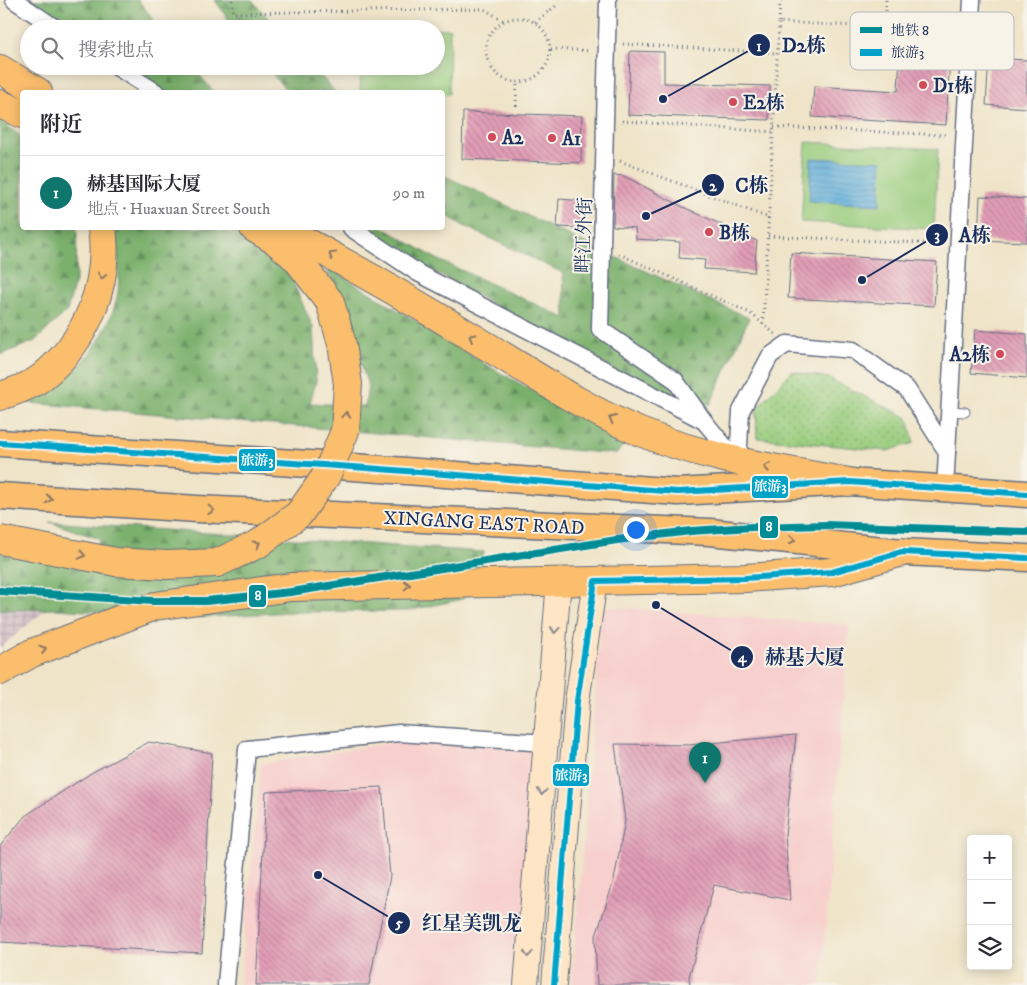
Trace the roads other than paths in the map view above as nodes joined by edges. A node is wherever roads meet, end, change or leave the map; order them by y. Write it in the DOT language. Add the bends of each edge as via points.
graph roads {
  1 [pos="14,0"];
  2 [pos="608,0"];
  3 [pos="43,20"];
  4 [pos="0,69"];
  5 [pos="969,70"];
  6 [pos="129,75"];
  7 [pos="35,90"];
  8 [pos="153,90"];
  9 [pos="0,104"];
  10 [pos="20,113"];
  11 [pos="102,230"];
  12 [pos="257,230"];
  13 [pos="285,230"];
  14 [pos="354,230"];
  15 [pos="0,396"];
  16 [pos="704,421"];
  17 [pos="0,444"];
  18 [pos="947,452"];
  19 [pos="738,462"];
  20 [pos="849,482"];
  21 [pos="945,490"];
  22 [pos="1027,494"];
  23 [pos="0,496"];
  24 [pos="0,540"];
  25 [pos="902,552"];
  26 [pos="1027,558"];
  27 [pos="559,581"];
  28 [pos="595,581"];
  29 [pos="0,671"];
  30 [pos="546,743"];
  31 [pos="226,985"];
  32 [pos="526,985"];
  33 [pos="554,985"];
  1 -- 3 [label="street"];
  2 -- 16 [label="street, 畔江外街" via="600,329 675,380"];
  4 -- 7 [label="highway"];
  5 -- 18 [label="street" via="957,411"];
  6 -- 8 [label="street"];
  9 -- 10 [label="highway"];
  11 -- 15 [label="highway, one-way" via="103,268 98,296 86,324 68,352 40,378"];
  24 -- 12 [label="highway, one-way, bridge" via="116,562 216,564 258,544 299,514 326,476 345,431 348,384 342,344 330,302 296,258"];
  19 -- 13 [label="highway, one-way" via="691,450 596,412 386,285"];
  14 -- 16 [label="street" via="418,273"];
  16 -- 19 [label="street"];
  17 -- 20 [label="main road" via="678,492"];
  18 -- 19 [label="street" via="907,389 854,350 787,344 770,356 740,411"];
  18 -- 21 [label="street"];
  20 -- 19 [label="highway, one-way"];
  20 -- 21 [label="main road"];
  21 -- 22 [label="main road"];
  23 -- 25 [label="main road, XINGANG EAST ROAD, one-way" via="206,510 710,532"];
  25 -- 26 [label="main road, XINGANG EAST ROAD"];
  25 -- 28 [label="highway" via="832,572 745,578"];
  27 -- 28 [label="highway"];
  29 -- 27 [label="highway, one-way" via="32,653 155,606 291,587"];
  27 -- 30 [label="street, one-way"];
  28 -- 33 [label="street" via="577,700"];
  30 -- 31 [label="street" via="399,733 247,749"];
  30 -- 32 [label="street, one-way"];
}
